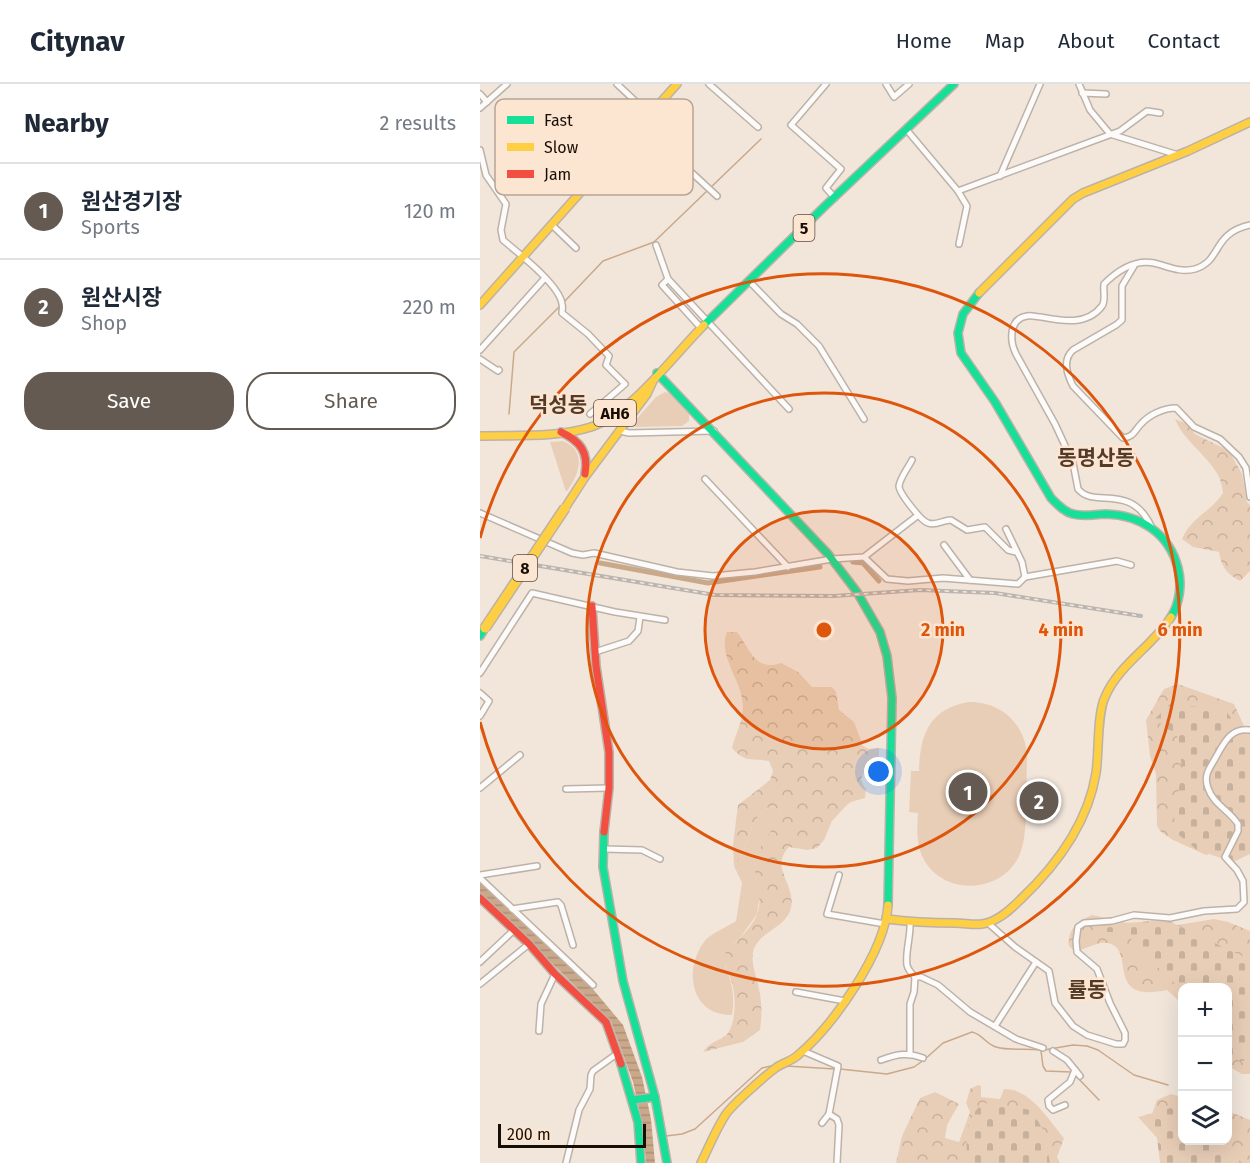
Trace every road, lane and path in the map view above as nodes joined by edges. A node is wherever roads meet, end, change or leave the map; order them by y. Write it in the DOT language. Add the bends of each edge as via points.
graph roads {
  1 [pos="507,84"];
  2 [pos="617,84"];
  3 [pos="677,84"];
  4 [pos="709,84"];
  5 [pos="826,84"];
  6 [pos="886,84"];
  7 [pos="909,84"];
  8 [pos="954,84"];
  9 [pos="1040,84"];
  10 [pos="1079,84"];
  11 [pos="1082,93"];
  12 [pos="480,94"];
  13 [pos="1106,94"];
  14 [pos="633,99"];
  15 [pos="664,99"];
  16 [pos="487,102"];
  17 [pos="480,108"];
  18 [pos="1160,113"];
  19 [pos="1250,123"];
  20 [pos="758,127"];
  21 [pos="906,129"];
  22 [pos="1110,135"];
  23 [pos="480,150"];
  24 [pos="1178,155"];
  25 [pos="693,174"];
  26 [pos="1000,176"];
  27 [pos="495,188"];
  28 [pos="958,191"];
  29 [pos="500,195"];
  30 [pos="579,195"];
  31 [pos="717,196"];
  32 [pos="835,198"];
  33 [pos="552,225"];
  34 [pos="1250,225"];
  35 [pos="959,244"];
  36 [pos="656,245"];
  37 [pos="576,248"];
  38 [pos="524,256"];
  39 [pos="1135,264"];
  40 [pos="545,278"];
  41 [pos="749,281"];
  42 [pos="480,305"];
  43 [pos="704,325"];
  44 [pos="480,350"];
  45 [pos="480,359"];
  46 [pos="499,370"];
  47 [pos="657,373"];
  48 [pos="789,409"];
  49 [pos="590,414"];
  50 [pos="864,419"];
  51 [pos="618,430"];
  52 [pos="714,431"];
  53 [pos="561,432"];
  54 [pos="480,436"];
  55 [pos="912,460"];
  56 [pos="585,477"];
  57 [pos="705,479"];
  58 [pos="1250,496"];
  59 [pos="480,513"];
  60 [pos="917,516"];
  61 [pos="1151,526"];
  62 [pos="1006,529"];
  63 [pos="944,545"];
  64 [pos="1016,552"];
  65 [pos="864,557"];
  66 [pos="832,559"];
  67 [pos="1131,565"];
  68 [pos="788,567"];
  69 [pos="1025,577"];
  70 [pos="970,580"];
  71 [pos="592,606"];
  72 [pos="640,617"];
  73 [pos="665,620"];
  74 [pos="483,632"];
  75 [pos="595,652"];
  76 [pos="480,672"];
  77 [pos="480,693"];
  78 [pos="480,716"];
  79 [pos="1250,730"];
  80 [pos="520,755"];
  81 [pos="480,788"];
  82 [pos="609,788"];
  83 [pos="566,789"];
  84 [pos="604,849"];
  85 [pos="660,859"];
  86 [pos="537,866"];
  87 [pos="839,875"];
  88 [pos="480,876"];
  89 [pos="480,898"];
  90 [pos="512,909"];
  91 [pos="886,921"];
  92 [pos="910,922"];
  93 [pos="988,923"];
  94 [pos="514,930"];
  95 [pos="529,944"];
  96 [pos="573,945"];
  97 [pos="480,962"];
  98 [pos="1036,962"];
  99 [pos="555,974"];
  100 [pos="915,977"];
  101 [pos="480,984"];
  102 [pos="593,985"];
  103 [pos="796,992"];
  104 [pos="845,1001"];
  105 [pos="995,1026"];
  106 [pos="539,1031"];
  107 [pos="1043,1048"];
  108 [pos="803,1051"];
  109 [pos="1053,1051"];
  110 [pos="618,1053"];
  111 [pos="910,1053"];
  112 [pos="923,1058"];
  113 [pos="881,1060"];
  114 [pos="653,1097"];
  115 [pos="633,1100"];
  116 [pos="1065,1106"];
  117 [pos="829,1114"];
  118 [pos="822,1123"];
  119 [pos="566,1163"];
  120 [pos="641,1163"];
  121 [pos="667,1163"];
  122 [pos="701,1163"];
  123 [pos="837,1163"];
  1 -- 16 [label="street"];
  2 -- 14 [label="street"];
  3 -- 15 [label="main road"];
  4 -- 20 [label="street"];
  5 -- 32 [label="street" via="791,126 840,169 826,188"];
  6 -- 7 [label="street" via="894,97"];
  8 -- 21 [label="main road, 5"];
  9 -- 26 [label="street"];
  10 -- 11 [label="street"];
  11 -- 13 [label="street"];
  11 -- 22 [label="street"];
  12 -- 16 [label="street"];
  16 -- 17 [label="street"];
  18 -- 22 [label="street" via="1147,111"];
  19 -- 24 [label="main road"];
  21 -- 28 [label="street"];
  21 -- 32 [label="main road, 5"];
  22 -- 24 [label="street"];
  22 -- 26 [label="street"];
  23 -- 27 [label="street" via="486,175"];
  24 -- 61 [label="main road" via="1073,199 982,288 963,314 958,333 961,353 1051,498 1074,515 1127,515"];
  25 -- 31 [label="street"];
  26 -- 28 [label="street"];
  28 -- 35 [label="street" via="967,209"];
  29 -- 38 [label="street" via="506,204 503,240"];
  30 -- 33 [label="main road"];
  32 -- 41 [label="main road, 5"];
  33 -- 37 [label="street"];
  33 -- 38 [label="main road"];
  34 -- 39 [label="street" via="1234,229 1224,237 1209,262 1195,269 1152,262"];
  36 -- 43 [label="street" via="668,279 662,285"];
  38 -- 40 [label="street"];
  38 -- 42 [label="main road"];
  39 -- 58 [label="street" via="1122,286 1122,320 1068,354 1066,366 1073,386 1123,438 1131,436 1157,412 1176,408 1194,427 1220,439 1239,457 1246,468"];
  39 -- 61 [label="street" via="1104,284 1104,303 1093,314 1075,321 1027,316 1015,323 1012,345 1059,434 1078,489 1087,496 1131,503"];
  40 -- 44 [label="street"];
  40 -- 49 [label="street" via="559,296 562,313 609,356 606,365 625,384"];
  41 -- 43 [label="main road, 5"];
  41 -- 50 [label="street" via="819,346"];
  43 -- 47 [label="main road, 5"];
  43 -- 48 [label="street"];
  45 -- 46 [label="street"];
  47 -- 51 [label="main road, 8"];
  47 -- 52 [label="main road"];
  47 -- 53 [label="main road, AH6" via="602,422"];
  51 -- 52 [label="street"];
  51 -- 56 [label="main road, 8"];
  52 -- 66 [label="main road"];
  53 -- 54 [label="main road"];
  53 -- 56 [label="main road" via="581,444 588,462"];
  55 -- 60 [label="street" via="899,486"];
  56 -- 74 [label="main road, 8, bridge"];
  57 -- 68 [label="street"];
  59 -- 68 [label="street" via="572,553 594,553 676,572 713,576"];
  60 -- 64 [label="street" via="931,524 951,520 967,530 985,527 1008,550"];
  60 -- 65 [label="street"];
  61 -- 93 [label="main road" via="1166,541 1178,564 1180,582 1171,619 1107,690 1093,787 1063,853 1008,911"];
  62 -- 64 [label="street"];
  63 -- 70 [label="street"];
  64 -- 69 [label="street"];
  65 -- 66 [label="street"];
  65 -- 70 [label="street" via="887,579"];
  66 -- 68 [label="street"];
  66 -- 91 [label="main road" via="876,624 889,662 890,872"];
  67 -- 69 [label="street" via="1117,561"];
  69 -- 70 [label="street" via="1018,584"];
  71 -- 72 [label="street"];
  71 -- 75 [label="main road"];
  71 -- 76 [label="street" via="532,592"];
  72 -- 73 [label="street"];
  72 -- 75 [label="street" via="638,631 629,641"];
  75 -- 82 [label="main road" via="609,752"];
  77 -- 78 [label="street" via="489,701"];
  79 -- 98 [label="street" via="1240,729 1228,738 1206,780 1213,799 1238,824 1225,857 1243,881 1240,907 1234,911 1210,910 1170,918 1134,915 1078,927 1077,952 1097,969 1125,1033 1124,1042 1116,1044 1073,1026 1055,1003 1051,974"];
  80 -- 81 [label="street"];
  82 -- 83 [label="street"];
  82 -- 84 [label="main road"];
  84 -- 85 [label="street" via="642,850"];
  84 -- 114 [label="main road" via="603,867 621,971"];
  86 -- 88 [label="street"];
  87 -- 91 [label="street" via="827,914"];
  88 -- 90 [label="street"];
  89 -- 94 [label="main road"];
  90 -- 96 [label="street" via="558,902"];
  90 -- 102 [label="street"];
  91 -- 92 [label="main road"];
  91 -- 104 [label="main road" via="870,961"];
  92 -- 93 [label="main road"];
  92 -- 100 [label="street" via="907,964"];
  93 -- 98 [label="street"];
  94 -- 95 [label="main road"];
  94 -- 97 [label="street"];
  95 -- 99 [label="main road"];
  95 -- 101 [label="street"];
  98 -- 105 [label="street"];
  99 -- 106 [label="street" via="541,1004"];
  99 -- 110 [label="main road" via="606,1022"];
  100 -- 105 [label="street" via="938,985 970,1012"];
  100 -- 111 [label="street" via="910,1004"];
  103 -- 104 [label="street"];
  104 -- 108 [label="main road"];
  105 -- 107 [label="street" via="1016,1039"];
  108 -- 117 [label="street" via="838,1066"];
  108 -- 122 [label="main road" via="779,1065 727,1113"];
  109 -- 116 [label="street" via="1076,1074 1048,1100 1053,1110"];
  110 -- 115 [label="main road"];
  110 -- 119 [label="street" via="591,1075"];
  111 -- 112 [label="street"];
  111 -- 113 [label="street"];
  114 -- 115 [label="main road"];
  114 -- 121 [label="main road"];
  115 -- 120 [label="main road"];
  117 -- 118 [label="street"];
  117 -- 123 [label="street" via="839,1125"];
}
